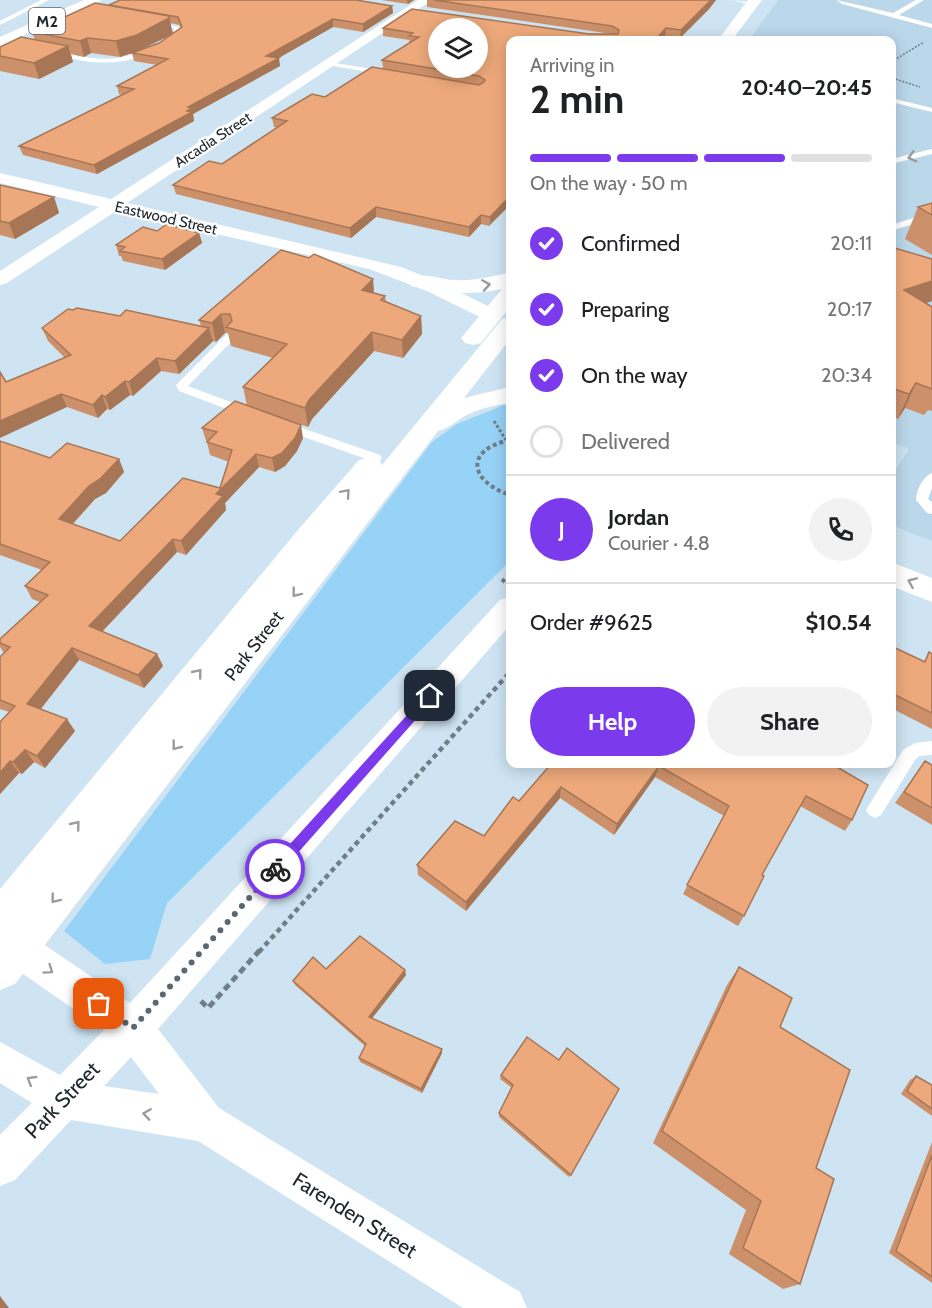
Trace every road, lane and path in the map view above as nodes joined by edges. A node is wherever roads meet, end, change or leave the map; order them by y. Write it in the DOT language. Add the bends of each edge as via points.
graph roads {
  1 [pos="46,0"];
  2 [pos="95,0"];
  3 [pos="426,0"];
  4 [pos="734,0"];
  5 [pos="839,0"];
  6 [pos="921,0"];
  7 [pos="755,1"];
  8 [pos="387,7"];
  9 [pos="410,10"];
  10 [pos="434,14"];
  11 [pos="896,16"];
  12 [pos="145,22"];
  13 [pos="0,23"];
  14 [pos="932,26"];
  15 [pos="727,36"];
  16 [pos="932,37"];
  17 [pos="4,43"];
  18 [pos="48,52"];
  19 [pos="896,59"];
  20 [pos="329,64"];
  21 [pos="398,75"];
  22 [pos="896,79"];
  23 [pos="922,87"];
  24 [pos="896,101"];
  25 [pos="932,110"];
  26 [pos="932,151"];
  27 [pos="896,161"];
  28 [pos="0,178"];
  29 [pos="113,205"];
  30 [pos="932,216"];
  31 [pos="896,227"];
  32 [pos="333,257"];
  33 [pos="0,279"];
  34 [pos="506,280"];
  35 [pos="419,281"];
  36 [pos="506,308"];
  37 [pos="500,331"];
  38 [pos="230,337"];
  39 [pos="506,396"];
  40 [pos="491,416"];
  41 [pos="506,437"];
  42 [pos="506,441"];
  43 [pos="406,453"];
  44 [pos="376,458"];
  45 [pos="932,477"];
  46 [pos="506,493"];
  47 [pos="932,510"];
  48 [pos="896,553"];
  49 [pos="932,568"];
  50 [pos="896,575"];
  51 [pos="932,591"];
  52 [pos="506,611"];
  53 [pos="932,748"];
  54 [pos="875,810"];
  55 [pos="4,944"];
  56 [pos="133,1028"];
  57 [pos="0,1061"];
  58 [pos="63,1099"];
  59 [pos="205,1122"];
  60 [pos="0,1165"];
  61 [pos="504,1308"];
  1 -- 13 [label="lane"];
  2 -- 17 [label="street, M2"];
  3 -- 9 [label="street, Arcadia Street"];
  4 -- 7 [label="lane"];
  5 -- 11 [label="lane"];
  6 -- 11 [label="lane"];
  7 -- 15 [label="street"];
  8 -- 9 [label="street"];
  9 -- 10 [label="street"];
  9 -- 20 [label="street, Arcadia Street"];
  11 -- 14 [label="lane"];
  12 -- 18 [label="lane" via="177,28 179,36 119,61 100,62"];
  16 -- 19 [label="path"];
  20 -- 21 [label="lane"];
  20 -- 29 [label="street, Arcadia Street"];
  22 -- 23 [label="path"];
  24 -- 25 [label="lane"];
  26 -- 27 [label="lane, one-way"];
  28 -- 29 [label="street, Eastwood Street"];
  29 -- 32 [label="street, Eastwood Street"];
  29 -- 33 [label="street, Arcadia Street"];
  30 -- 31 [label="lane"];
  32 -- 35 [label="street, Eastwood Street" via="379,266"];
  32 -- 37 [label="street, Eastwood Street"];
  35 -- 34 [label="street, one-way" via="464,287"];
  35 -- 37 [label="street, Eastwood Street"];
  36 -- 37 [label="street, Park Street"];
  37 -- 43 [label="street, Park Street"];
  37 -- 44 [label="street, Park Street"];
  38 -- 44 [label="lane" via="182,385 183,389"];
  39 -- 43 [label="street" via="459,408"];
  40 -- 41 [label="path"];
  42 -- 46 [label="path" via="484,450 475,468 487,486"];
  43 -- 55 [label="street, Park Street, one-way"];
  55 -- 44 [label="street, Park Street, one-way" via="300,546"];
  45 -- 47 [label="lane" via="922,494 922,500"];
  48 -- 49 [label="street"];
  51 -- 50 [label="street, one-way"];
  52 -- 56 [label="street, Park Street"];
  53 -- 54 [label="lane" via="915,750 909,755"];
  55 -- 56 [label="street, Farenden Street, one-way"];
  56 -- 58 [label="street, Park Street"];
  56 -- 59 [label="street, Farenden Street"];
  58 -- 57 [label="street, Farenden Street, one-way"];
  59 -- 58 [label="street, Farenden Street, one-way"];
  58 -- 60 [label="street, Park Street"];
  59 -- 61 [label="street, Farenden Street"];
}
